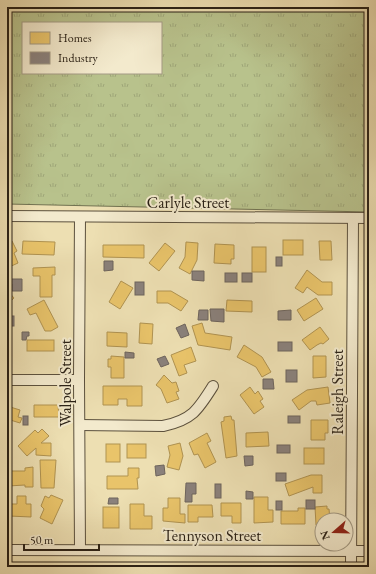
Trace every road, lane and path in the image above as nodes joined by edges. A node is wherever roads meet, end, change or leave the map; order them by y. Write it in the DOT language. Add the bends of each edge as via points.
graph roads {
  1 [pos="7,216"];
  2 [pos="80,217"];
  3 [pos="353,218"];
  4 [pos="369,218"];
  5 [pos="7,380"];
  6 [pos="79,380"];
  7 [pos="214,386"];
  8 [pos="80,425"];
  9 [pos="351,512"];
  10 [pos="7,550"];
  11 [pos="80,550"];
  12 [pos="314,551"];
  13 [pos="354,551"];
  14 [pos="369,551"];
  15 [pos="351,552"];
  16 [pos="351,567"];
  1 -- 2 [label="street, Carlyle Street"];
  2 -- 3 [label="street, Carlyle Street"];
  2 -- 6 [label="street, Walpole Street"];
  3 -- 4 [label="street, Carlyle Street"];
  3 -- 9 [label="street, Raleigh Street"];
  5 -- 6 [label="street"];
  6 -- 8 [label="street, Walpole Street"];
  7 -- 8 [label="street" via="199,408 184,420 173,424"];
  8 -- 11 [label="street, Walpole Street"];
  10 -- 11 [label="street, Tennyson Street"];
  11 -- 12 [label="street, Tennyson Street"];
  13 -- 14 [label="street, Tennyson Street"];
  15 -- 16 [label="street, Raleigh Street"];
}
